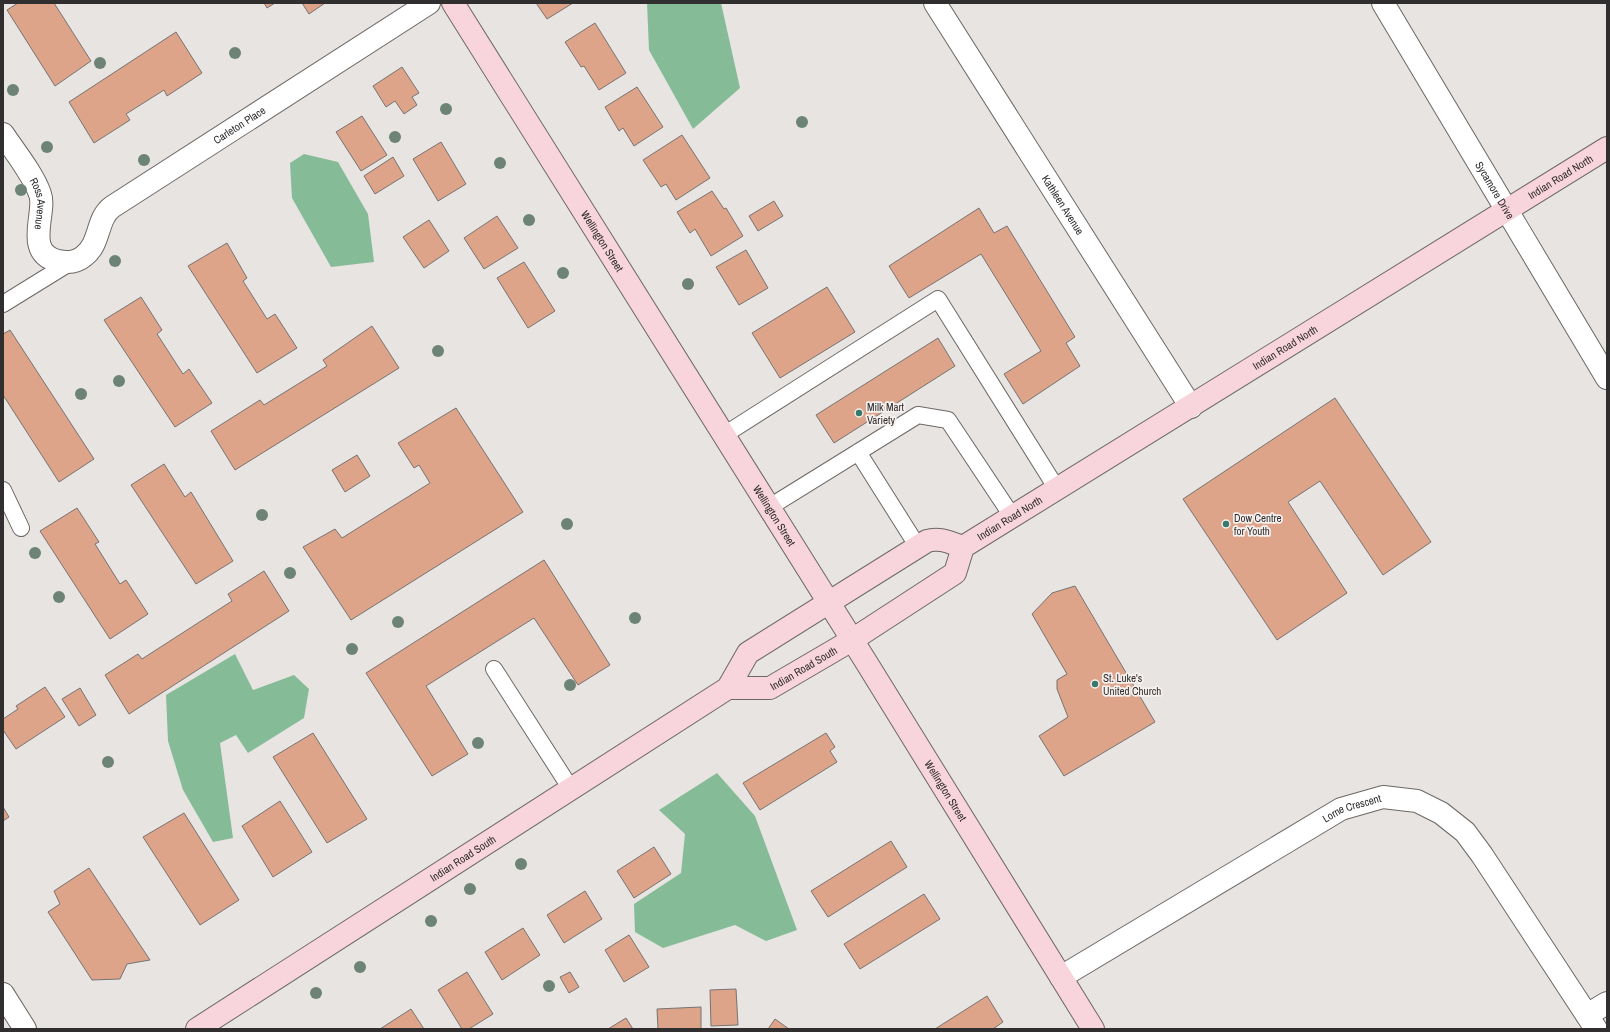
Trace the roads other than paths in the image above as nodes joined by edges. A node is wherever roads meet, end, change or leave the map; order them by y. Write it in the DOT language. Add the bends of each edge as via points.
graph roads {
  1 [pos="429,3"];
  2 [pos="453,3"];
  3 [pos="935,3"];
  4 [pos="1382,3"];
  5 [pos="3,134"];
  6 [pos="1607,148"];
  7 [pos="1506,211"];
  8 [pos="71,262"];
  9 [pos="3,304"];
  10 [pos="1607,378"];
  11 [pos="1190,407"];
  12 [pos="724,435"];
  13 [pos="858,452"];
  14 [pos="1058,489"];
  15 [pos="3,490"];
  16 [pos="768,508"];
  17 [pos="1012,516"];
  18 [pos="21,528"];
  19 [pos="918,547"];
  20 [pos="963,547"];
  21 [pos="827,602"];
  22 [pos="852,640"];
  23 [pos="494,668"];
  24 [pos="728,688"];
  25 [pos="571,788"];
  26 [pos="1061,976"];
  27 [pos="3,994"];
  28 [pos="1607,1003"];
  29 [pos="1591,1022"];
  30 [pos="25,1029"];
  31 [pos="197,1029"];
  32 [pos="1093,1029"];
  1 -- 8 [label="street, Carleton Place" via="106,211 90,251"];
  2 -- 12 [label="main road, Wellington Street"];
  3 -- 11 [label="street, Kathleen Avenue"];
  4 -- 7 [label="street, Sycamore Drive" via="1455,121"];
  5 -- 8 [label="street, Ross Avenue" via="41,196 38,228 41,246 53,259"];
  6 -- 7 [label="main road, Indian Road North"];
  7 -- 10 [label="street, Sycamore Drive"];
  7 -- 11 [label="main road, Indian Road North"];
  8 -- 9 [label="lane"];
  11 -- 14 [label="main road, Indian Road North"];
  12 -- 14 [label="lane" via="938,299"];
  12 -- 16 [label="main road, Wellington Street"];
  13 -- 16 [label="lane"];
  13 -- 17 [label="lane" via="918,415 948,420"];
  13 -- 19 [label="lane"];
  14 -- 17 [label="main road, Indian Road North"];
  15 -- 18 [label="lane"];
  16 -- 21 [label="main road, Wellington Street"];
  17 -- 20 [label="main road, Indian Road North"];
  19 -- 20 [label="main road" via="934,539"];
  19 -- 21 [label="main road"];
  20 -- 22 [label="main road" via="955,573"];
  21 -- 22 [label="main road, Wellington Street"];
  21 -- 24 [label="main road, Indian Road South" via="748,653"];
  22 -- 24 [label="main road, Indian Road South" via="770,688"];
  22 -- 26 [label="main road, Wellington Street"];
  23 -- 25 [label="lane"];
  24 -- 25 [label="main road, Indian Road South"];
  25 -- 31 [label="main road, Indian Road South"];
  26 -- 29 [label="street, Lorne Crescent" via="1341,809 1383,797 1417,801 1441,813 1465,832"];
  26 -- 32 [label="main road, Wellington Street"];
  27 -- 30 [label="street"];
  28 -- 29 [label="street"];
}
